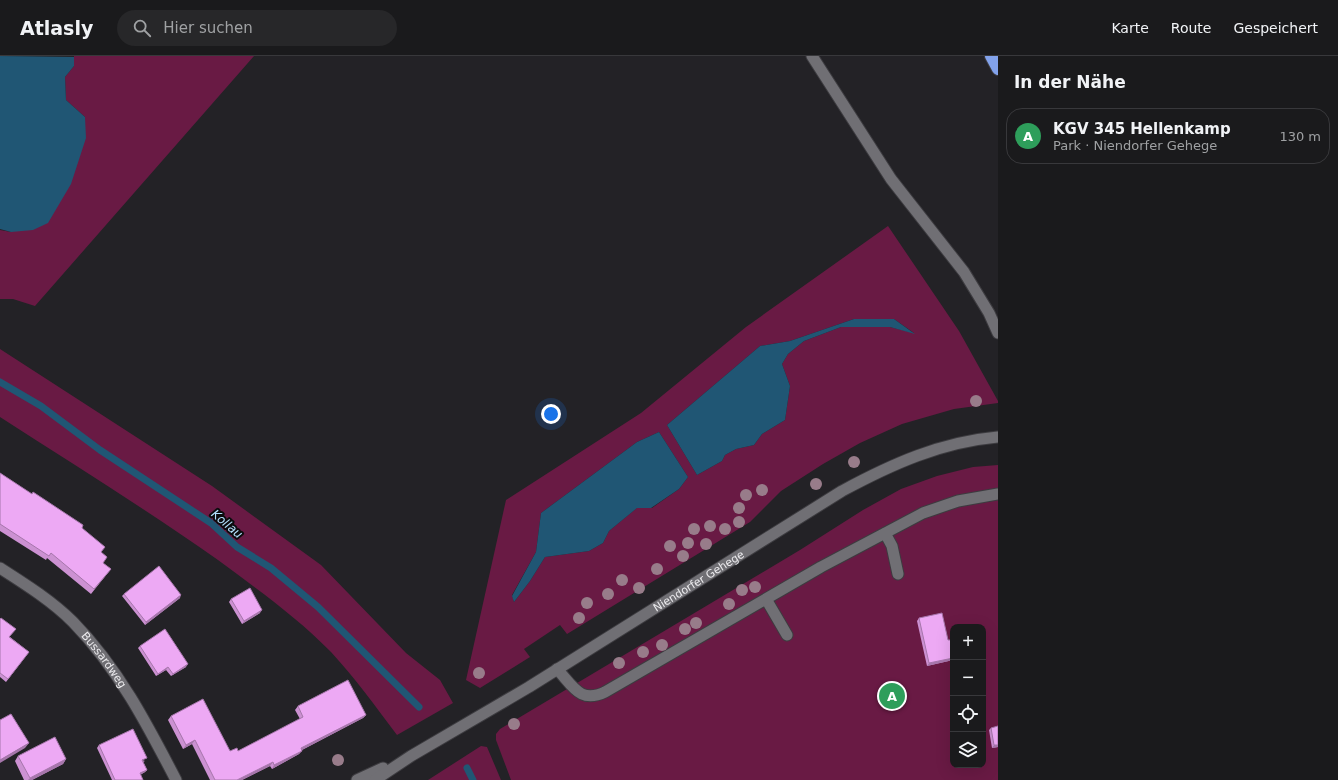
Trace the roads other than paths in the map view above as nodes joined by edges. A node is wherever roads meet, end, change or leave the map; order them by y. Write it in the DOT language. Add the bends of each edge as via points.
graph roads {
  1 [pos="812,56"];
  2 [pos="991,56"];
  3 [pos="998,69"];
  4 [pos="998,333"];
  5 [pos="998,437"];
  6 [pos="998,494"];
  7 [pos="885,533"];
  8 [pos="0,568"];
  9 [pos="898,574"];
  10 [pos="766,599"];
  11 [pos="787,635"];
  12 [pos="557,669"];
  13 [pos="411,756"];
  14 [pos="176,780"];
  15 [pos="357,780"];
  16 [pos="375,780"];
  1 -- 4 [label="street" via="891,179 964,272"];
  2 -- 3 [label="highway"];
  5 -- 12 [label="street, Niendorfer Gehege" via="930,451 874,474 836,495"];
  6 -- 7 [label="street" via="958,501 923,513"];
  7 -- 9 [label="street" via="892,546"];
  7 -- 10 [label="street" via="821,566"];
  8 -- 14 [label="street, Bussardweg" via="36,592 73,622 106,660 129,693"];
  10 -- 11 [label="street"];
  10 -- 12 [label="street" via="596,697 578,692"];
  12 -- 13 [label="street, Niendorfer Gehege"];
  13 -- 15 [label="street, Niendorfer Gehege"];
  13 -- 16 [label="street, Niendorfer Gehege"];
}
